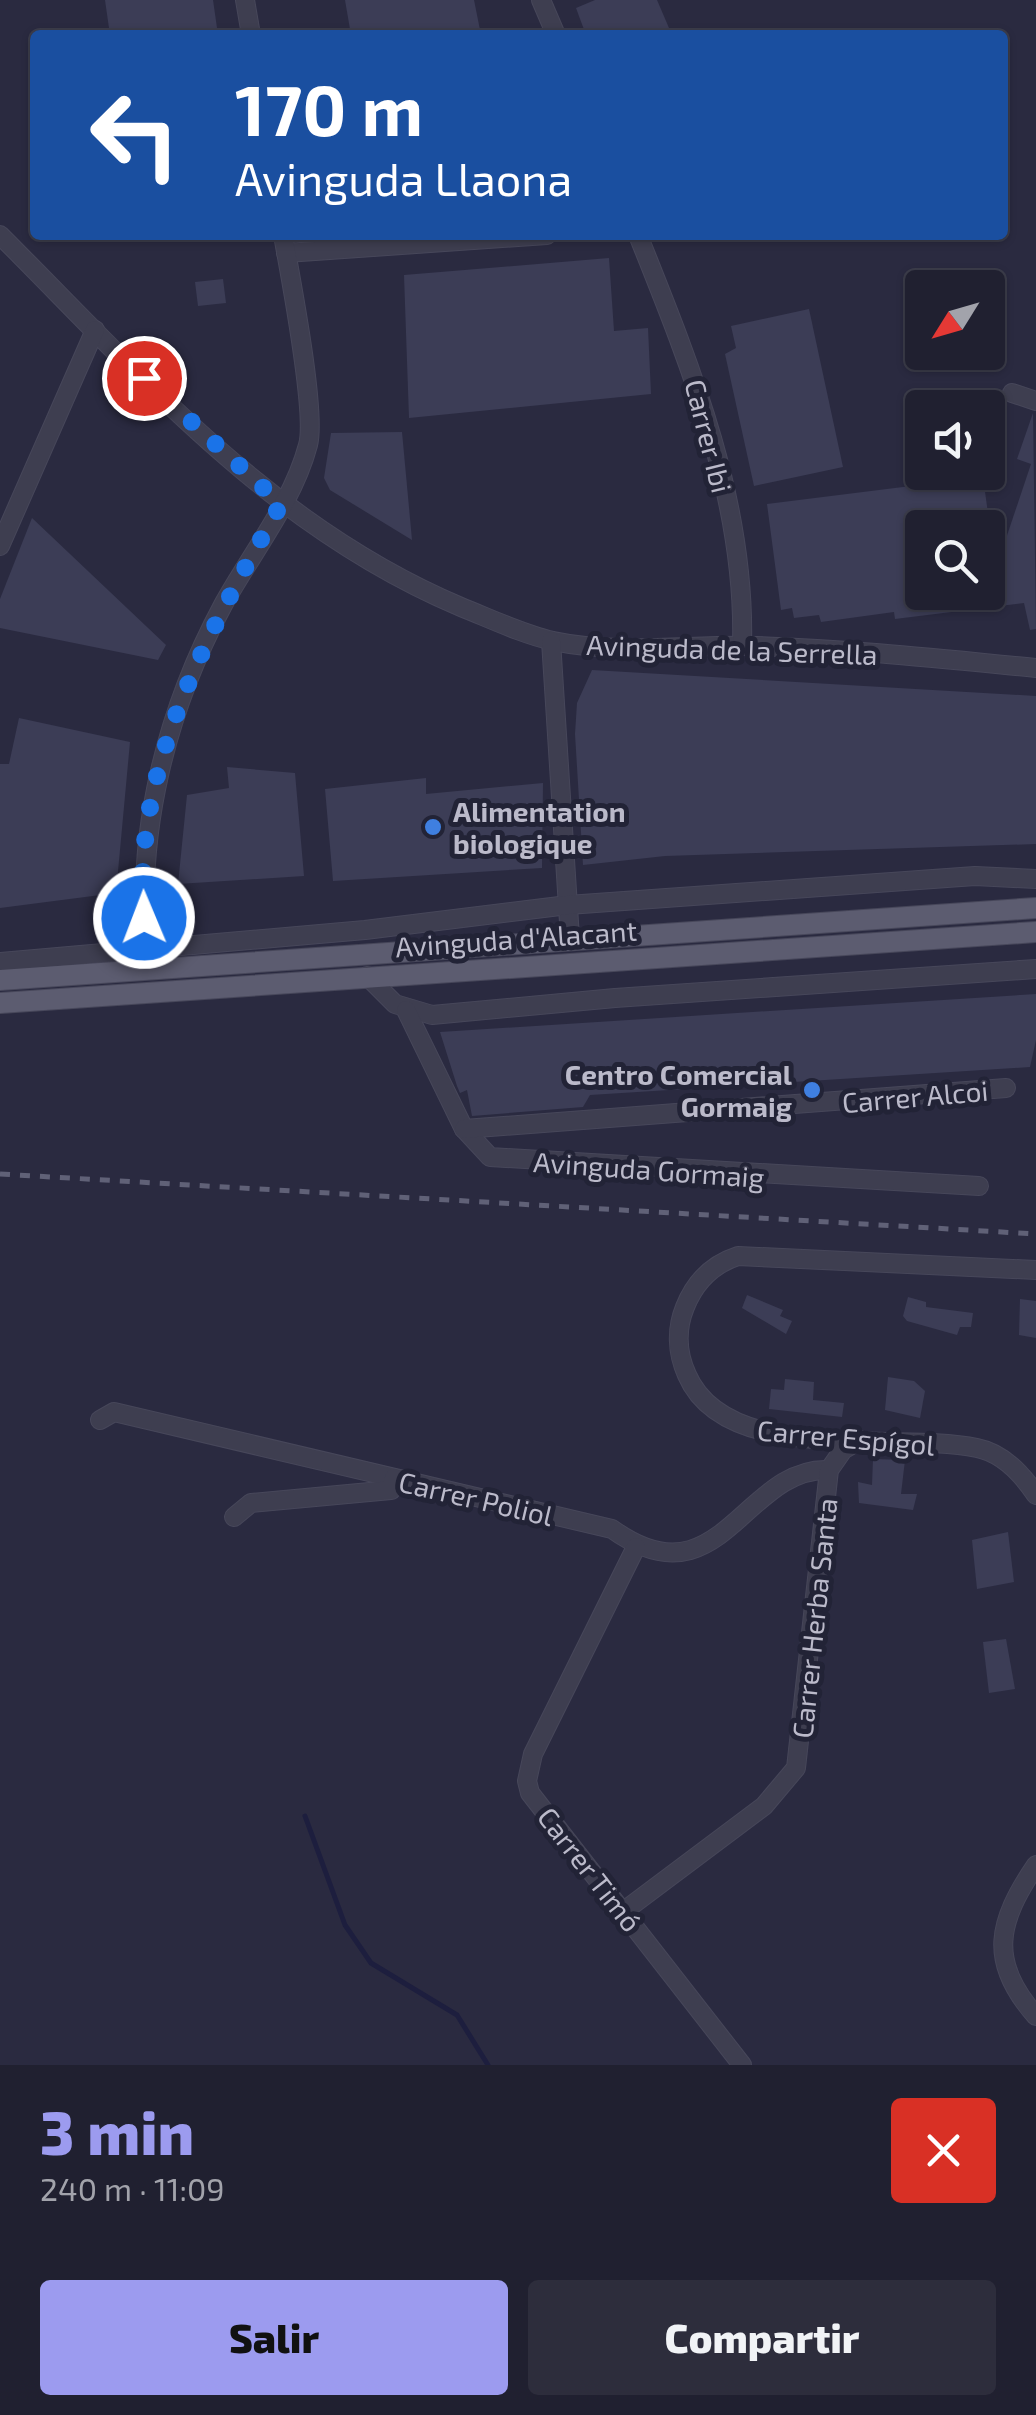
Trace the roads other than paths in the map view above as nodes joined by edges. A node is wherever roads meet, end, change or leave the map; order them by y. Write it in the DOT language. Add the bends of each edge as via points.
graph roads {
  1 [pos="245,0"];
  2 [pos="541,0"];
  3 [pos="250,30"];
  4 [pos="554,30"];
  5 [pos="0,235"];
  6 [pos="401,240"];
  7 [pos="640,240"];
  8 [pos="285,244"];
  9 [pos="95,330"];
  10 [pos="1012,393"];
  11 [pos="1036,401"];
  12 [pos="281,504"];
  13 [pos="0,546"];
  14 [pos="551,641"];
  15 [pos="742,646"];
  16 [pos="1036,668"];
  17 [pos="1036,878"];
  18 [pos="568,906"];
  19 [pos="1036,908"];
  20 [pos="1036,932"];
  21 [pos="570,938"];
  22 [pos="147,948"];
  23 [pos="0,962"];
  24 [pos="1036,970"];
  25 [pos="367,976"];
  26 [pos="0,980"];
  27 [pos="0,1004"];
  28 [pos="406,1010"];
  29 [pos="1006,1088"];
  30 [pos="464,1128"];
  31 [pos="979,1186"];
  32 [pos="1036,1270"];
  33 [pos="100,1420"];
  34 [pos="863,1439"];
  35 [pos="829,1470"];
  36 [pos="394,1478"];
  37 [pos="1036,1494"];
  38 [pos="234,1517"];
  39 [pos="636,1546"];
  40 [pos="1036,1866"];
  41 [pos="624,1911"];
  42 [pos="1036,2016"];
  43 [pos="742,2065"];
  1 -- 3 [label="street"];
  2 -- 4 [label="street"];
  5 -- 9 [label="street, Avinguda de la Serrella"];
  6 -- 8 [label="street"];
  7 -- 15 [label="street, Carrer Ibi" via="710,420 744,590"];
  8 -- 12 [label="street" via="311,430"];
  9 -- 12 [label="street, Avinguda de la Serrella"];
  9 -- 13 [label="street"];
  10 -- 11 [label="street"];
  12 -- 14 [label="street, Avinguda de la Serrella" via="407,584"];
  12 -- 22 [label="street" via="222,608 173,723 145,846"];
  14 -- 15 [label="street, Avinguda de la Serrella"];
  14 -- 18 [label="street"];
  15 -- 16 [label="street, Avinguda de la Serrella"];
  17 -- 18 [label="street" via="975,876"];
  18 -- 21 [label="street"];
  18 -- 22 [label="street"];
  19 -- 21 [label="main road, Avinguda d'Alacant"];
  20 -- 25 [label="main road, Avinguda d'Alacant"];
  21 -- 26 [label="main road, Avinguda d'Alacant"];
  22 -- 23 [label="street"];
  24 -- 28 [label="street" via="432,1015"];
  25 -- 27 [label="main road, Avinguda d'Alacant"];
  25 -- 28 [label="street"];
  28 -- 30 [label="street, Avinguda Gormaig"];
  29 -- 30 [label="street, Carrer Alcoi"];
  30 -- 31 [label="street, Avinguda Gormaig" via="490,1157"];
  32 -- 34 [label="street, Carrer Espígol" via="748,1255 713,1268 686,1302 679,1338 686,1374 705,1404 746,1428"];
  33 -- 36 [label="street, Carrer Poliol" via="114,1412"];
  34 -- 35 [label="street, Carrer Herba Santa" via="843,1450"];
  34 -- 37 [label="street, Carrer Espígol" via="977,1448 1008,1464"];
  35 -- 39 [label="street, Carrer Poliol" via="804,1474 695,1549 665,1553"];
  35 -- 41 [label="street, Carrer Herba Santa" via="796,1768 764,1806"];
  36 -- 38 [label="street" via="392,1490 251,1503"];
  36 -- 39 [label="street, Carrer Poliol" via="612,1530"];
  39 -- 41 [label="street, Carrer Timó" via="533,1754 527,1780 530,1793"];
  40 -- 42 [label="street" via="1001,1935 1008,1975"];
  41 -- 43 [label="street, Carrer Timó"];
}
